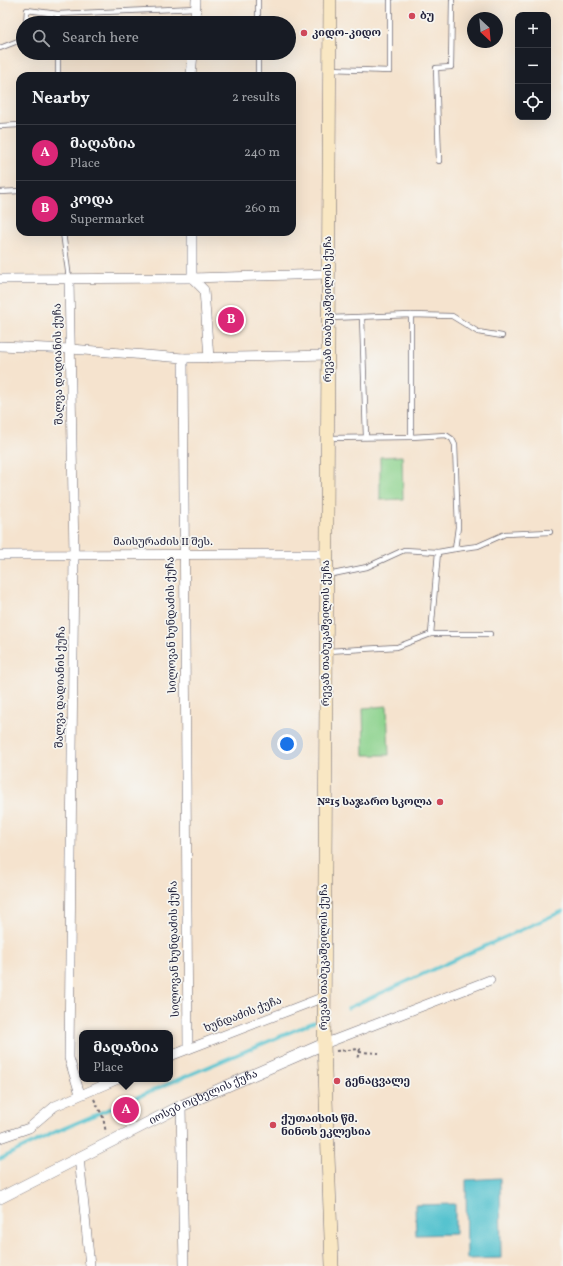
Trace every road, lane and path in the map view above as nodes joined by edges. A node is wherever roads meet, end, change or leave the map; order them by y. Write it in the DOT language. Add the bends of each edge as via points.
graph roads {
  1 [pos="258,0"];
  2 [pos="330,0"];
  3 [pos="390,0"];
  4 [pos="452,0"];
  5 [pos="196,4"];
  6 [pos="58,14"];
  7 [pos="27,16"];
  8 [pos="195,16"];
  9 [pos="258,16"];
  10 [pos="16,42"];
  11 [pos="0,48"];
  12 [pos="58,60"];
  13 [pos="192,60"];
  14 [pos="258,60"];
  15 [pos="330,69"];
  16 [pos="58,72"];
  17 [pos="191,72"];
  18 [pos="258,72"];
  19 [pos="16,125"];
  20 [pos="0,126"];
  21 [pos="439,161"];
  22 [pos="0,192"];
  23 [pos="16,192"];
  24 [pos="64,236"];
  25 [pos="192,236"];
  26 [pos="328,274"];
  27 [pos="192,278"];
  28 [pos="0,279"];
  29 [pos="69,279"];
  30 [pos="411,315"];
  31 [pos="362,317"];
  32 [pos="328,318"];
  33 [pos="502,336"];
  34 [pos="0,346"];
  35 [pos="71,349"];
  36 [pos="328,355"];
  37 [pos="183,358"];
  38 [pos="208,358"];
  39 [pos="366,437"];
  40 [pos="327,438"];
  41 [pos="411,438"];
  42 [pos="550,532"];
  43 [pos="455,549"];
  44 [pos="438,552"];
  45 [pos="74,554"];
  46 [pos="327,554"];
  47 [pos="0,555"];
  48 [pos="183,555"];
  49 [pos="327,576"];
  50 [pos="431,634"];
  51 [pos="490,634"];
  52 [pos="326,651"];
  53 [pos="490,980"];
  54 [pos="324,997"];
  55 [pos="188,1048"];
  56 [pos="324,1048"];
  57 [pos="359,1052"];
  58 [pos="379,1054"];
  59 [pos="173,1055"];
  60 [pos="357,1059"];
  61 [pos="110,1082"];
  62 [pos="80,1094"];
  63 [pos="181,1106"];
  64 [pos="99,1108"];
  65 [pos="0,1138"];
  66 [pos="108,1142"];
  67 [pos="79,1157"];
  68 [pos="0,1198"];
  69 [pos="90,1266"];
  70 [pos="184,1266"];
  71 [pos="332,1266"];
  1 -- 9 [label="lane"];
  2 -- 15 [label="main road, რევაზ თაბუკაშვილის ქუჩა"];
  3 -- 15 [label="lane" via="390,71"];
  4 -- 21 [label="lane" via="451,67 436,68"];
  5 -- 6 [label="lane"];
  5 -- 8 [label="street"];
  6 -- 7 [label="lane" via="27,10"];
  10 -- 11 [label="lane"];
  12 -- 16 [label="lane"];
  13 -- 17 [label="street"];
  14 -- 18 [label="lane"];
  15 -- 26 [label="main road, რევაზ თაბუკაშვილის ქუჩა"];
  19 -- 20 [label="lane"];
  22 -- 23 [label="lane"];
  24 -- 29 [label="lane"];
  25 -- 27 [label="street"];
  26 -- 27 [label="street"];
  26 -- 32 [label="main road, რევაზ თაბუკაშვილის ქუჩა"];
  27 -- 29 [label="street"];
  27 -- 38 [label="street" via="204,290"];
  28 -- 29 [label="street"];
  29 -- 35 [label="street, შალვა დადიანის ქუჩა"];
  30 -- 31 [label="lane"];
  30 -- 33 [label="lane" via="452,316 478,332"];
  30 -- 41 [label="lane"];
  31 -- 32 [label="lane"];
  31 -- 39 [label="lane"];
  32 -- 36 [label="main road, რევაზ თაბუკაშვილის ქუჩა"];
  34 -- 35 [label="street"];
  35 -- 37 [label="street"];
  35 -- 45 [label="street, შალვა დადიანის ქუჩა"];
  36 -- 38 [label="street"];
  36 -- 40 [label="main road, რევაზ თაბუკაშვილის ქუჩა"];
  37 -- 38 [label="street"];
  37 -- 48 [label="street, სილოვან ხუნდაძის ქუჩა"];
  39 -- 40 [label="lane"];
  39 -- 41 [label="lane"];
  40 -- 46 [label="main road, რევაზ თაბუკაშვილის ქუჩა"];
  41 -- 43 [label="lane" via="446,435 455,445 458,527"];
  42 -- 43 [label="lane" via="505,534 478,546"];
  43 -- 44 [label="lane"];
  44 -- 49 [label="lane" via="404,550 366,567"];
  44 -- 50 [label="lane"];
  45 -- 47 [label="street, მაისურაძის II შეს."];
  45 -- 48 [label="street, მაისურაძის II შეს."];
  45 -- 62 [label="street, შალვა დადიანის ქუჩა" via="69,1058"];
  46 -- 48 [label="street, მაისურაძის II შეს."];
  46 -- 49 [label="main road, რევაზ თაბუკაშვილის ქუჩა"];
  48 -- 55 [label="street, სილოვან ხუნდაძის ქუჩა"];
  49 -- 52 [label="main road, რევაზ თაბუკაშვილის ქუჩა"];
  50 -- 51 [label="lane"];
  50 -- 52 [label="lane" via="397,647"];
  52 -- 54 [label="main road, რევაზ თაბუკაშვილის ქუჩა"];
  53 -- 56 [label="street"];
  54 -- 55 [label="street, ხუნდაძის ქუჩა"];
  54 -- 56 [label="main road, რევაზ თაბუკაშვილის ქუჩა"];
  55 -- 59 [label="street, ხუნდაძის ქუჩა"];
  56 -- 57 [label="path" via="360,1049"];
  56 -- 63 [label="street, იოსებ ოცხელის ქუჩა"];
  56 -- 71 [label="main road, რევაზ თაბუკაშვილის ქუჩა"];
  57 -- 58 [label="path"];
  57 -- 60 [label="path"];
  61 -- 62 [label="street"];
  62 -- 65 [label="street" via="55,1106 29,1128"];
  63 -- 66 [label="street, იოსებ ოცხელის ქუჩა"];
  63 -- 70 [label="street"];
  64 -- 66 [label="path"];
  66 -- 67 [label="street, იოსებ ოცხელის ქუჩა"];
  67 -- 68 [label="street, იოსებ ოცხელის ქუჩა"];
  67 -- 69 [label="street"];
}
